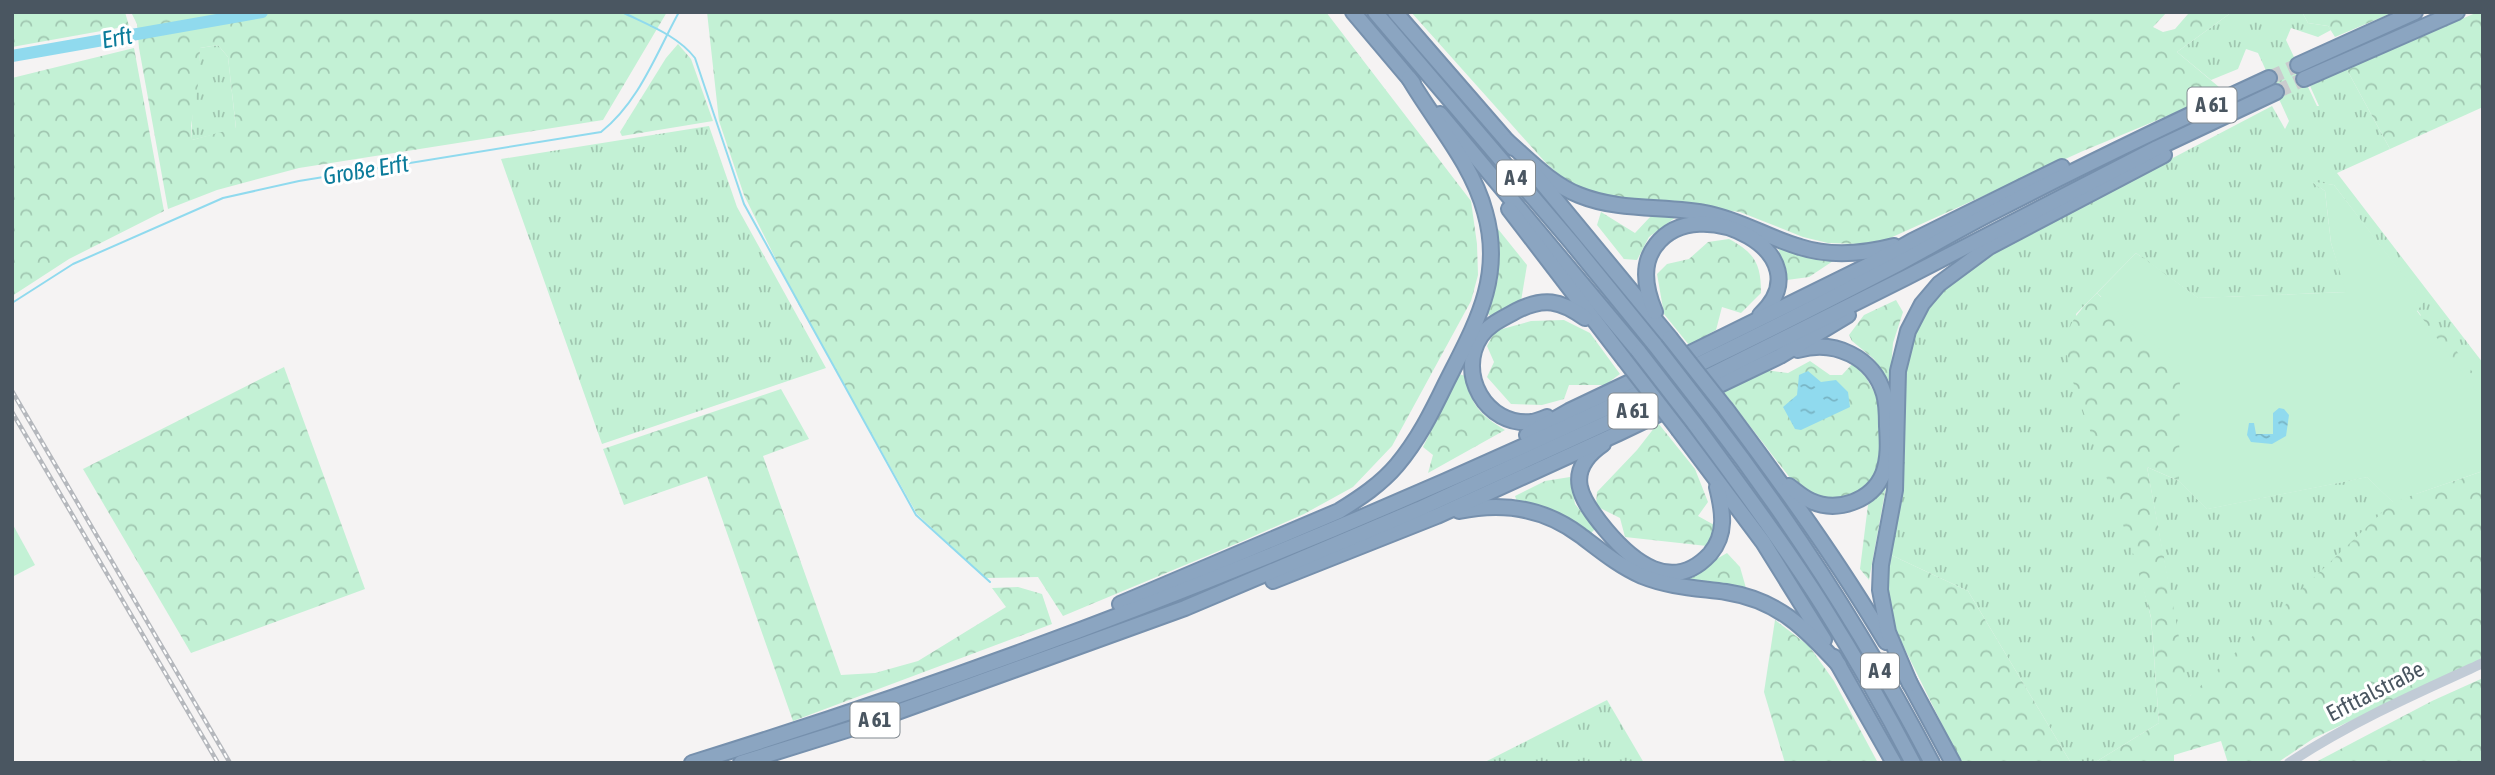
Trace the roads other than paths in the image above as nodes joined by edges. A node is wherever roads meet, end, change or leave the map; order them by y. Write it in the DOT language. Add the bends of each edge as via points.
graph roads {
  1 [pos="1353,12"];
  2 [pos="1375,12"];
  3 [pos="1395,12"];
  4 [pos="2415,12"];
  5 [pos="2457,12"];
  6 [pos="1409,78"];
  7 [pos="2269,78"];
  8 [pos="2276,92"];
  9 [pos="1425,105"];
  10 [pos="2244,108"];
  11 [pos="2154,131"];
  12 [pos="1507,141"];
  13 [pos="1912,241"];
  14 [pos="1907,277"];
  15 [pos="1748,326"];
  16 [pos="1600,330"];
  17 [pos="1666,332"];
  18 [pos="1780,355"];
  19 [pos="1569,411"];
  20 [pos="1619,433"];
  21 [pos="1776,475"];
  22 [pos="1456,476"];
  23 [pos="1714,477"];
  24 [pos="1437,516"];
  25 [pos="1826,580"];
  26 [pos="1185,608"];
  27 [pos="1006,657"];
  28 [pos="2483,663"];
  29 [pos="1839,665"];
  30 [pos="1910,684"];
  31 [pos="692,763"];
  32 [pos="741,763"];
  33 [pos="1894,763"];
  34 [pos="1913,763"];
  35 [pos="1932,763"];
  36 [pos="1953,763"];
  37 [pos="2289,763"];
  1 -- 6 [label="highway, A 4"];
  2 -- 25 [label="highway, A 4, bridge" via="1655,345"];
  3 -- 12 [label="highway"];
  4 -- 5 [label="highway" via="2301,72"];
  6 -- 9 [label="highway"];
  6 -- 34 [label="highway, A 4, bridge" via="1695,423 1822,604"];
  7 -- 11 [label="highway, A 61"];
  8 -- 10 [label="highway, A 61"];
  9 -- 16 [label="highway"];
  9 -- 27 [label="highway" via="1467,169 1482,202 1491,270 1482,310 1467,343 1420,434 1397,466 1339,511 1071,624"];
  10 -- 14 [label="highway, A 61"];
  10 -- 30 [label="highway" via="1989,247 1939,284 1915,315 1898,371 1895,490 1880,590 1888,632"];
  11 -- 13 [label="highway" via="2054,170"];
  11 -- 22 [label="highway, A 61" via="1740,343"];
  12 -- 13 [label="highway" via="1553,181 1597,202 1709,214 1824,252 1861,253"];
  12 -- 17 [label="highway"];
  13 -- 15 [label="highway"];
  14 -- 18 [label="highway"];
  14 -- 26 [label="highway, A 61" via="1618,418"];
  15 -- 17 [label="highway" via="1776,294 1779,279 1773,257 1743,235 1694,223 1665,235 1652,249 1647,265 1647,290"];
  15 -- 19 [label="highway"];
  16 -- 19 [label="highway" via="1558,303 1531,304 1494,323 1481,335 1472,356 1475,388 1484,402 1506,418 1532,422"];
  16 -- 23 [label="highway, bridge"];
  17 -- 21 [label="highway, bridge"];
  18 -- 20 [label="highway"];
  18 -- 21 [label="highway" via="1826,346 1861,359 1884,395 1888,449 1879,482 1868,494 1843,505 1811,501"];
  19 -- 22 [label="highway"];
  20 -- 23 [label="highway" via="1590,454 1580,473 1580,489 1587,507 1623,550 1647,567 1664,572 1683,570 1712,551 1723,525"];
  20 -- 24 [label="highway"];
  21 -- 30 [label="highway" via="1867,610"];
  22 -- 27 [label="highway, A 61" via="1228,573"];
  23 -- 29 [label="highway" via="1763,542"];
  24 -- 26 [label="highway" via="1257,587"];
  24 -- 29 [label="highway" via="1503,507 1547,516 1640,575 1674,586 1742,595 1776,608 1807,631"];
  25 -- 30 [label="highway"];
  25 -- 35 [label="highway, A 4"];
  26 -- 32 [label="highway, A 61"];
  27 -- 31 [label="highway, A 61"];
  28 -- 37 [label="main road, Erfttalstraße" via="2319,743"];
  29 -- 33 [label="highway"];
  30 -- 36 [label="highway"];
}
